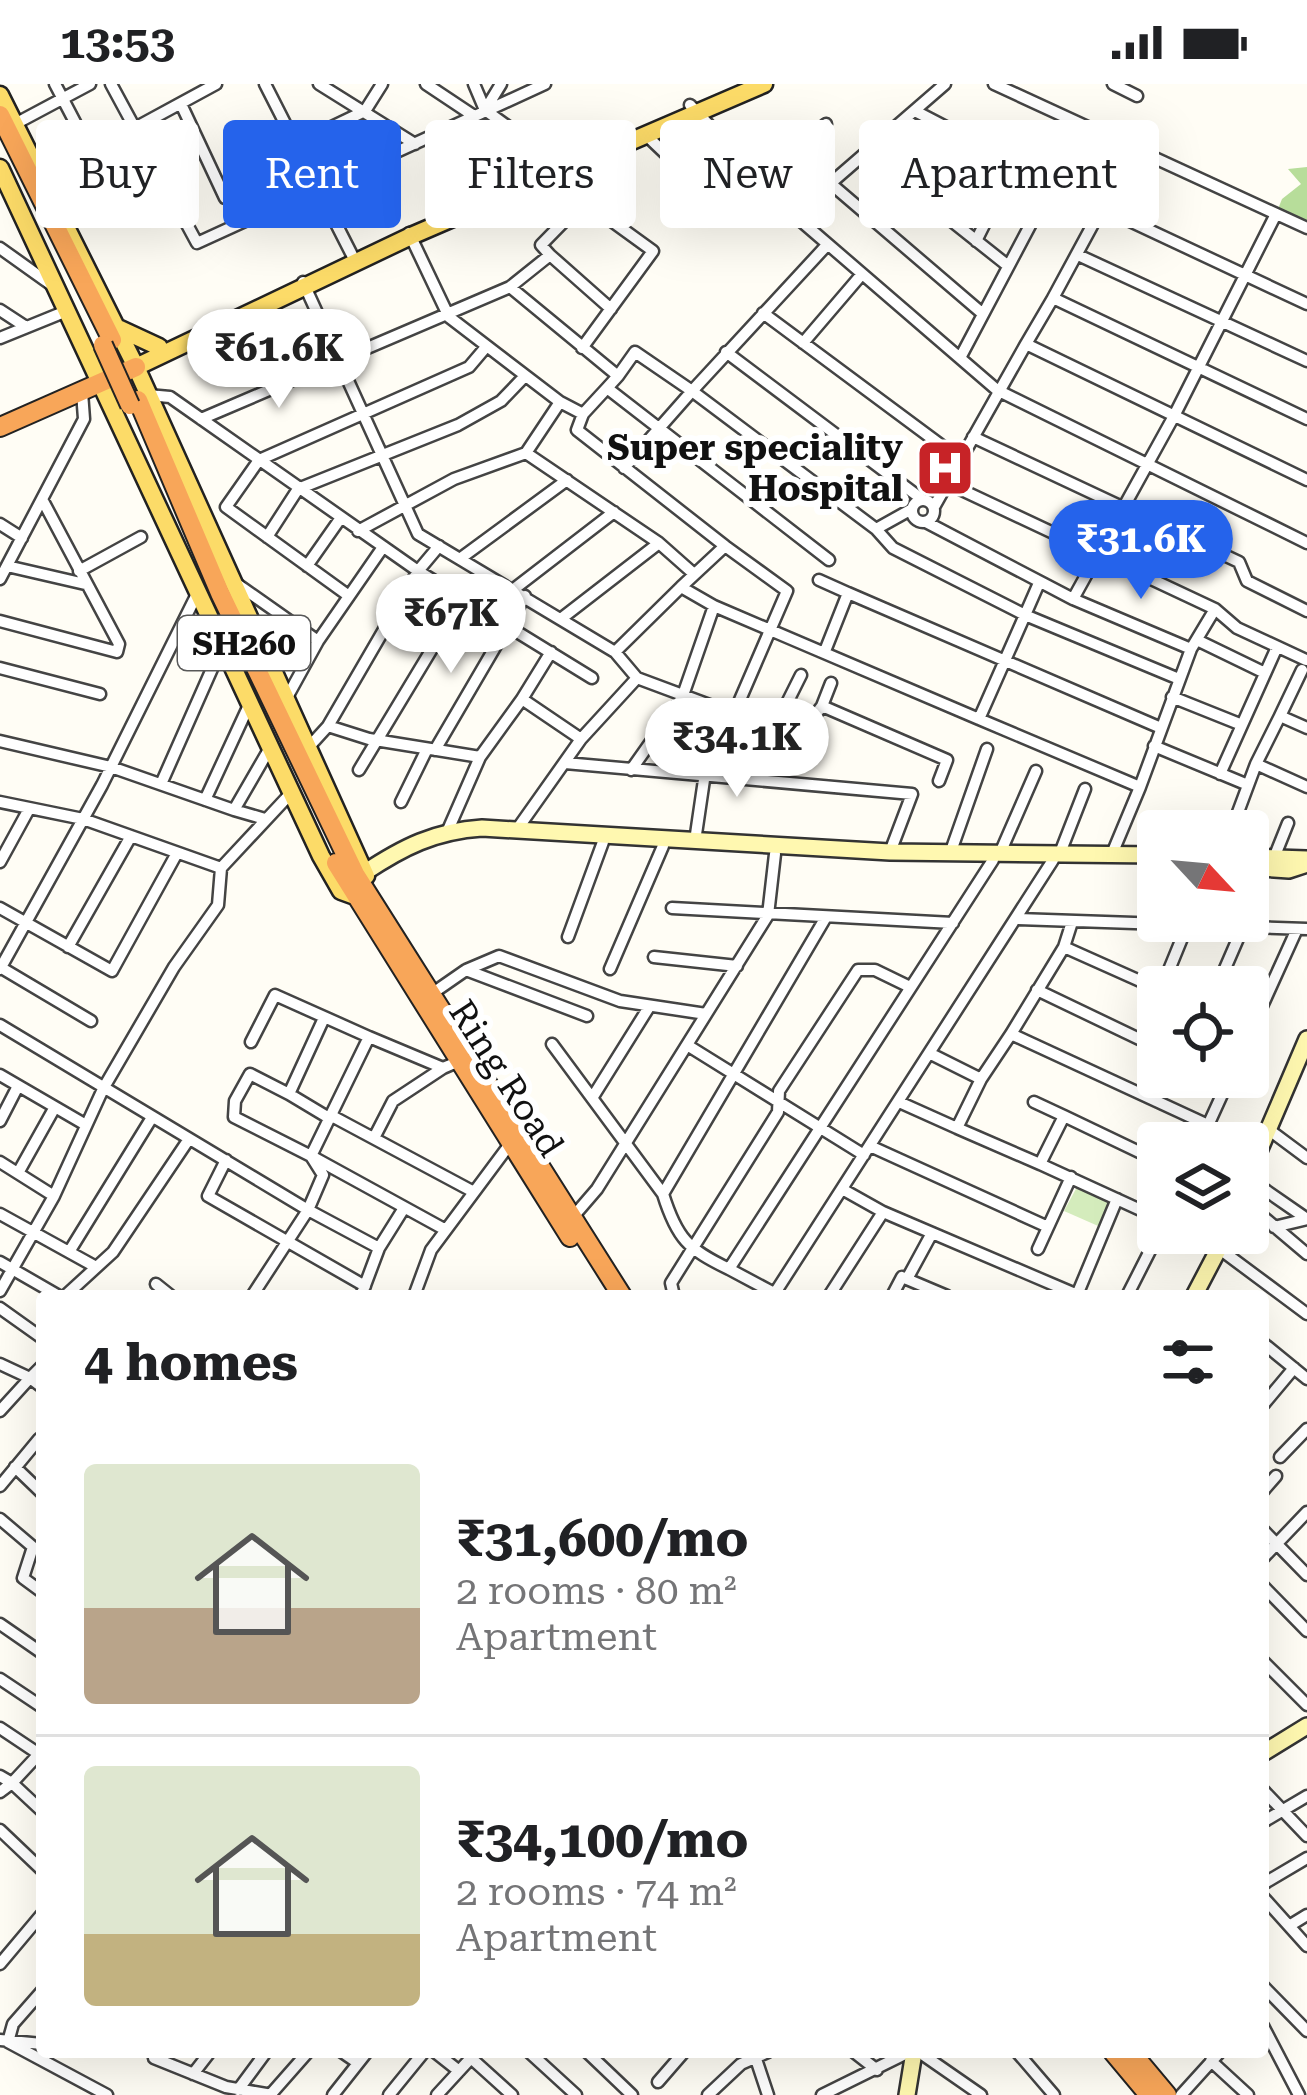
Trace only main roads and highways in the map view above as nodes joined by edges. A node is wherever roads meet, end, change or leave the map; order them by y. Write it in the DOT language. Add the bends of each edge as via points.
graph roads {
  1 [pos="764,84"];
  2 [pos="735,88"];
  3 [pos="0,95"];
  4 [pos="694,109"];
  5 [pos="7,119"];
  6 [pos="636,134"];
  7 [pos="636,140"];
  8 [pos="0,141"];
  9 [pos="0,168"];
  10 [pos="425,226"];
  11 [pos="409,233"];
  12 [pos="304,283"];
  13 [pos="111,337"];
  14 [pos="161,350"];
  15 [pos="134,363"];
  16 [pos="101,378"];
  17 [pos="135,399"];
  18 [pos="0,418"];
  19 [pos="0,427"];
  20 [pos="352,895"];
  21 [pos="389,930"];
  22 [pos="457,1062"];
  23 [pos="604,1290"];
  24 [pos="618,1290"];
  25 [pos="1118,2058"];
  26 [pos="1136,2058"];
  27 [pos="1149,2095"];
  28 [pos="1168,2095"];
  1 -- 2 [label="main road"];
  2 -- 4 [label="main road"];
  3 -- 5 [label="main road"];
  4 -- 6 [label="main road"];
  4 -- 7 [label="main road"];
  5 -- 13 [label="highway, SH260"];
  8 -- 13 [label="highway, SH260"];
  9 -- 16 [label="main road"];
  10 -- 11 [label="main road"];
  11 -- 12 [label="main road"];
  11 -- 12 [label="main road"];
  12 -- 14 [label="main road"];
  13 -- 14 [label="main road"];
  13 -- 15 [label="main road"];
  13 -- 17 [label="highway, SH260"];
  14 -- 15 [label="main road"];
  14 -- 17 [label="main road"];
  15 -- 16 [label="highway"];
  15 -- 17 [label="main road"];
  16 -- 17 [label="main road"];
  16 -- 18 [label="highway"];
  16 -- 19 [label="highway"];
  17 -- 20 [label="highway, SH260" via="211,596"];
  17 -- 20 [label="main road" via="198,592 331,874"];
  17 -- 21 [label="highway, SH260" via="220,592"];
  17 -- 21 [label="main road" via="230,579 392,920"];
  20 -- 22 [label="highway, Ring Road / SH260"];
  21 -- 22 [label="highway, Ring Road / SH260" via="430,995"];
  22 -- 23 [label="highway, Ring Road / SH260"];
  22 -- 24 [label="highway, Ring Road / SH260"];
  25 -- 27 [label="highway"];
  26 -- 28 [label="highway"];
}
